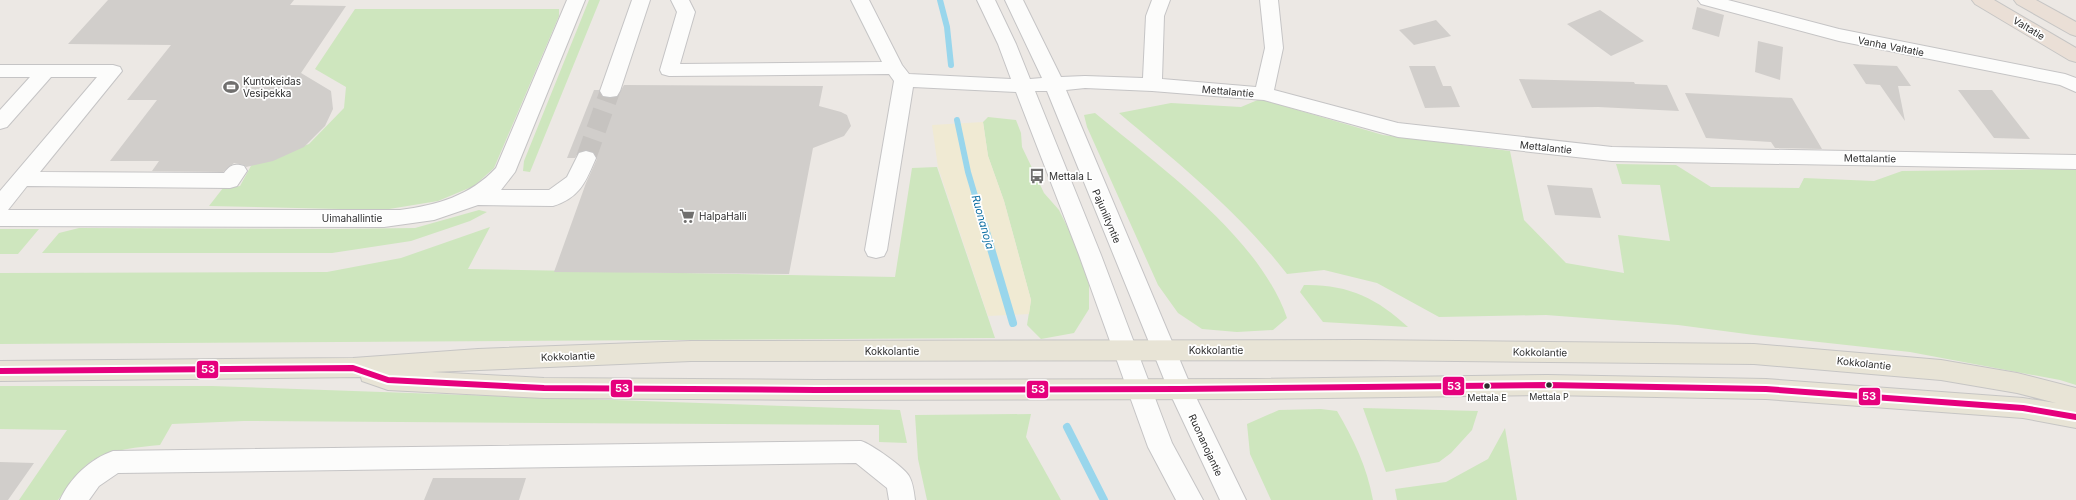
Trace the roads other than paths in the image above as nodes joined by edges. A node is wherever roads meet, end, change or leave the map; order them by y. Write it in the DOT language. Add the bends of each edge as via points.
graph roads {
  1 [pos="576,0"];
  2 [pos="641,0"];
  3 [pos="680,0"];
  4 [pos="860,0"];
  5 [pos="986,0"];
  6 [pos="1014,0"];
  7 [pos="1161,0"];
  8 [pos="1269,0"];
  9 [pos="1707,0"];
  10 [pos="1981,0"];
  11 [pos="2023,0"];
  12 [pos="2076,30"];
  13 [pos="2076,56"];
  14 [pos="0,71"];
  15 [pos="46,71"];
  16 [pos="899,74"];
  17 [pos="1053,84"];
  18 [pos="1152,85"];
  19 [pos="1022,86"];
  20 [pos="2076,86"];
  21 [pos="610,91"];
  22 [pos="1264,94"];
  23 [pos="0,122"];
  24 [pos="586,158"];
  25 [pos="2076,162"];
  26 [pos="237,171"];
  27 [pos="22,179"];
  28 [pos="474,197"];
  29 [pos="0,205"];
  30 [pos="0,218"];
  31 [pos="876,250"];
  32 [pos="1124,350"];
  33 [pos="1164,350"];
  34 [pos="353,368"];
  35 [pos="0,371"];
  36 [pos="1140,389"];
  37 [pos="1180,389"];
  38 [pos="2076,398"];
  39 [pos="2076,417"];
  40 [pos="73,500"];
  41 [pos="902,500"];
  42 [pos="1190,500"];
  43 [pos="1233,500"];
  1 -- 28 [label="street, Uimahallintie" via="505,172 489,189"];
  2 -- 21 [label="street"];
  3 -- 16 [label="street, Mettalantie" via="686,12 669,70"];
  4 -- 16 [label="street"];
  5 -- 19 [label="street" via="1007,44"];
  6 -- 17 [label="street, Pajuniityntie"];
  7 -- 18 [label="street" via="1155,16"];
  8 -- 22 [label="street" via="1274,48"];
  9 -- 20 [label="street, Vanha Valtatie" via="1839,35 2065,80"];
  10 -- 13 [label="highway, Valtatie"];
  11 -- 12 [label="highway"];
  14 -- 15 [label="street"];
  15 -- 23 [label="street"];
  15 -- 27 [label="street" via="113,71"];
  16 -- 19 [label="street, Mettalantie"];
  16 -- 31 [label="street"];
  17 -- 18 [label="street, Mettalantie" via="1085,82"];
  17 -- 19 [label="street, Mettalantie"];
  17 -- 33 [label="street, Pajuniityntie"];
  18 -- 22 [label="street, Mettalantie"];
  19 -- 32 [label="street" via="1090,255"];
  22 -- 25 [label="street, Mettalantie" via="1398,130 1612,154"];
  24 -- 28 [label="street" via="576,181 553,198"];
  26 -- 27 [label="street" via="230,181"];
  27 -- 29 [label="street"];
  28 -- 30 [label="street, Uimahallintie" via="441,210 384,218"];
  32 -- 33 [label="main road, Kokkolantie"];
  32 -- 34 [label="main road, Kokkolantie" via="691,351 478,359"];
  32 -- 36 [label="street"];
  33 -- 37 [label="street, Pajuniityntie"];
  33 -- 38 [label="main road, Kokkolantie" via="1754,354 1940,370 2017,383"];
  34 -- 35 [label="main road, Kokkolantie"];
  34 -- 36 [label="main road, Kokkolantie" via="388,380 544,388"];
  36 -- 37 [label="main road, Kokkolantie"];
  36 -- 42 [label="street" via="1161,448"];
  37 -- 39 [label="main road, Kokkolantie" via="1547,385 1766,389 2023,408"];
  37 -- 43 [label="street, Ruonanojantie"];
  40 -- 41 [label="street" via="90,478 113,462 861,452 899,482"];
}
